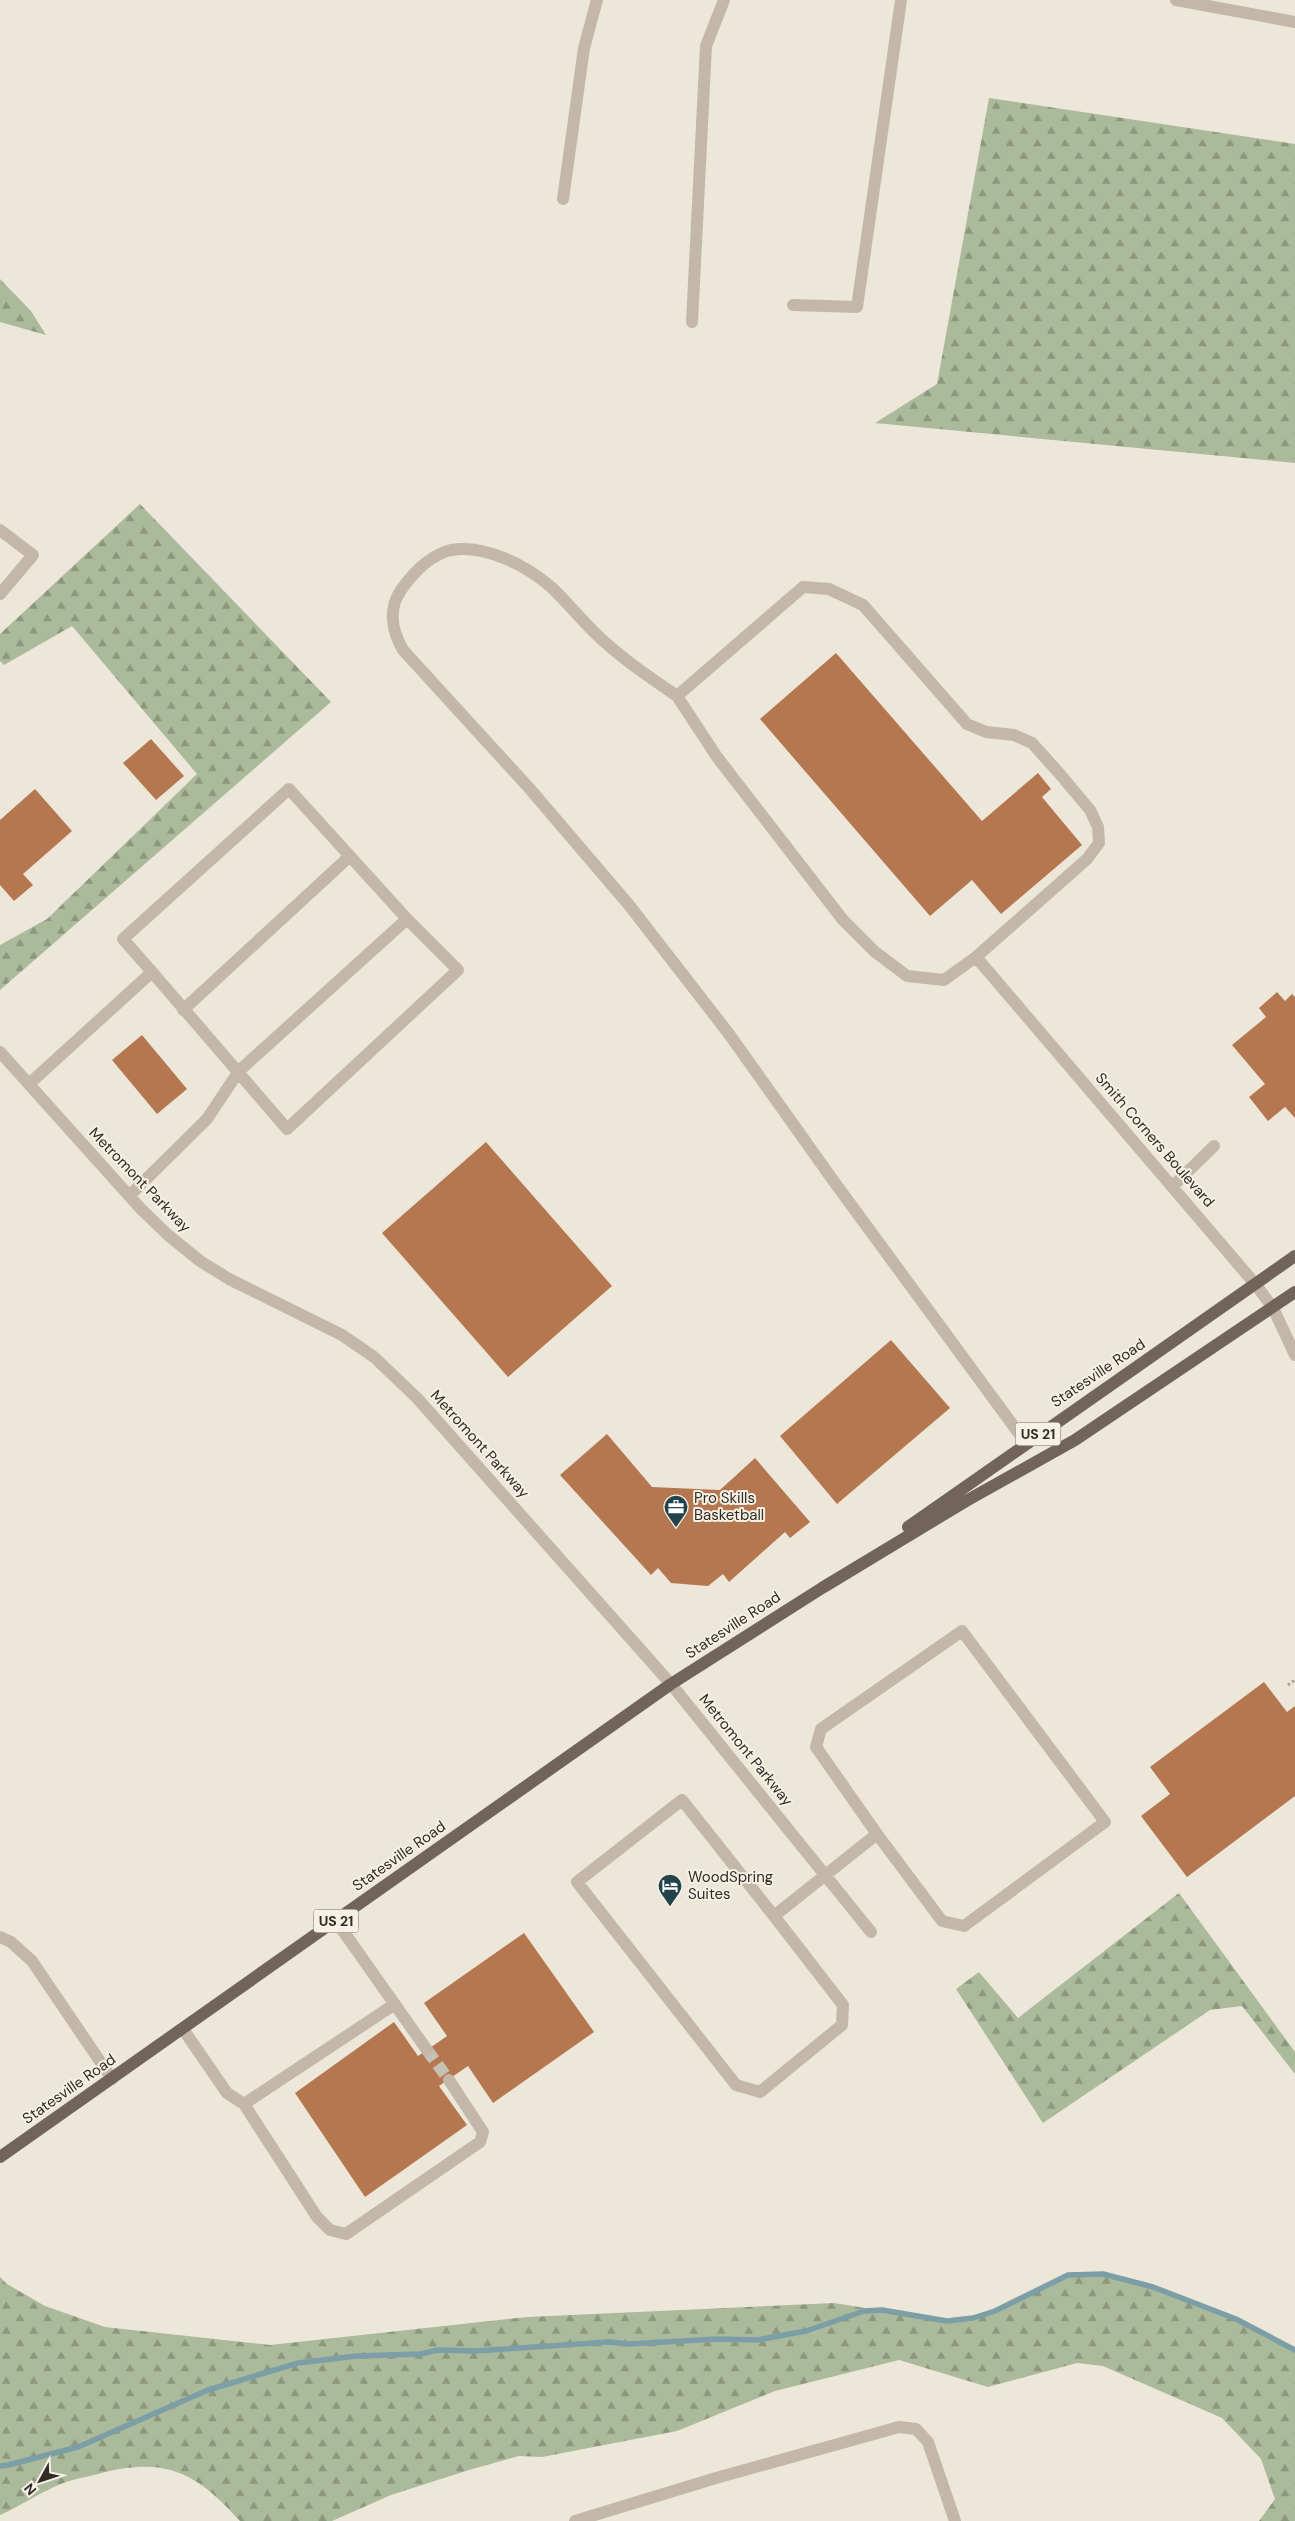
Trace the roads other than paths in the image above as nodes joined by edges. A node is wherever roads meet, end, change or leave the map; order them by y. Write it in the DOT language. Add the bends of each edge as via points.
graph roads {
  1 [pos="597,0"];
  2 [pos="724,0"];
  3 [pos="901,0"];
  4 [pos="1176,0"];
  5 [pos="1295,22"];
  6 [pos="563,199"];
  7 [pos="793,305"];
  8 [pos="692,322"];
  9 [pos="0,530"];
  10 [pos="0,594"];
  11 [pos="676,696"];
  12 [pos="350,856"];
  13 [pos="407,919"];
  14 [pos="976,957"];
  15 [pos="152,972"];
  16 [pos="183,1010"];
  17 [pos="0,1052"];
  18 [pos="239,1071"];
  19 [pos="29,1084"];
  20 [pos="1214,1146"];
  21 [pos="1173,1186"];
  22 [pos="129,1196"];
  23 [pos="1295,1256"];
  24 [pos="1256,1284"];
  25 [pos="1295,1292"];
  26 [pos="1273,1308"];
  27 [pos="1295,1354"];
  28 [pos="1026,1443"];
  29 [pos="822,1588"];
  30 [pos="671,1684"];
  31 [pos="876,1834"];
  32 [pos="825,1874"];
  33 [pos="774,1916"];
  34 [pos="336,1921"];
  35 [pos="871,1932"];
  36 [pos="0,1937"];
  37 [pos="395,2004"];
  38 [pos="183,2029"];
  39 [pos="427,2050"];
  40 [pos="112,2079"];
  41 [pos="449,2080"];
  42 [pos="244,2104"];
  43 [pos="0,2157"];
  44 [pos="575,2521"];
  45 [pos="955,2521"];
  1 -- 6 [label="street" via="584,48"];
  2 -- 8 [label="street" via="706,46"];
  3 -- 7 [label="street" via="856,307"];
  4 -- 5 [label="street"];
  9 -- 10 [label="street" via="33,555"];
  11 -- 14 [label="street" via="717,757 836,912 874,951 907,976 944,980"];
  11 -- 14 [label="street" via="803,587 829,589 863,605 966,724 986,732 1014,735 1032,743 1090,810 1098,827 1099,842 1087,859"];
  11 -- 28 [label="street" via="625,660 549,586 519,566 484,551 450,550 427,562 411,576 398,595 392,612 395,635 402,650 530,789 629,905 729,1034"];
  12 -- 13 [label="street"];
  12 -- 15 [label="street" via="289,789 122,940"];
  12 -- 16 [label="street"];
  13 -- 18 [label="street"];
  13 -- 18 [label="street" via="458,970 287,1129"];
  14 -- 21 [label="street, Smith Corners Boulevard"];
  15 -- 16 [label="street"];
  15 -- 19 [label="street"];
  16 -- 18 [label="street"];
  17 -- 19 [label="street, Metromont Parkway"];
  18 -- 22 [label="street" via="207,1119"];
  19 -- 22 [label="street, Metromont Parkway"];
  20 -- 21 [label="street"];
  21 -- 24 [label="street, Smith Corners Boulevard"];
  22 -- 30 [label="street, Metromont Parkway" via="200,1261 229,1279 342,1335 374,1357 417,1398"];
  23 -- 24 [label="main road, Statesville Road / US 21"];
  24 -- 26 [label="street, Smith Corners Boulevard"];
  24 -- 28 [label="main road, Statesville Road / US 21"];
  25 -- 26 [label="main road, Statesville Road / US 21"];
  26 -- 27 [label="street, Smith Corners Boulevard"];
  26 -- 29 [label="main road, Statesville Road / US 21" via="1075,1440"];
  28 -- 29 [label="main road, Statesville Road / US 21"];
  29 -- 30 [label="main road, Statesville Road / US 21"];
  30 -- 32 [label="street, Metromont Parkway"];
  30 -- 34 [label="main road, Statesville Road / US 21"];
  31 -- 31 [label="street" via="942,1921 964,1926 1105,1822 962,1632 820,1729 816,1746"];
  31 -- 32 [label="street"];
  32 -- 33 [label="street"];
  32 -- 35 [label="street, Metromont Parkway"];
  33 -- 33 [label="street" via="682,1800 577,1882 736,2085 760,2092 842,2025 843,2005"];
  34 -- 37 [label="street"];
  34 -- 38 [label="main road, Statesville Road / US 21"];
  36 -- 40 [label="street" via="11,1942 32,1961"];
  37 -- 39 [label="street"];
  37 -- 42 [label="street"];
  38 -- 40 [label="main road, Statesville Road / US 21"];
  38 -- 42 [label="street" via="227,2094"];
  40 -- 43 [label="main road, Statesville Road / US 21"];
  41 -- 42 [label="street" via="483,2132 480,2142 346,2234 330,2230 317,2217"];
  44 -- 45 [label="street" via="899,2427 916,2430 928,2442"];
}
